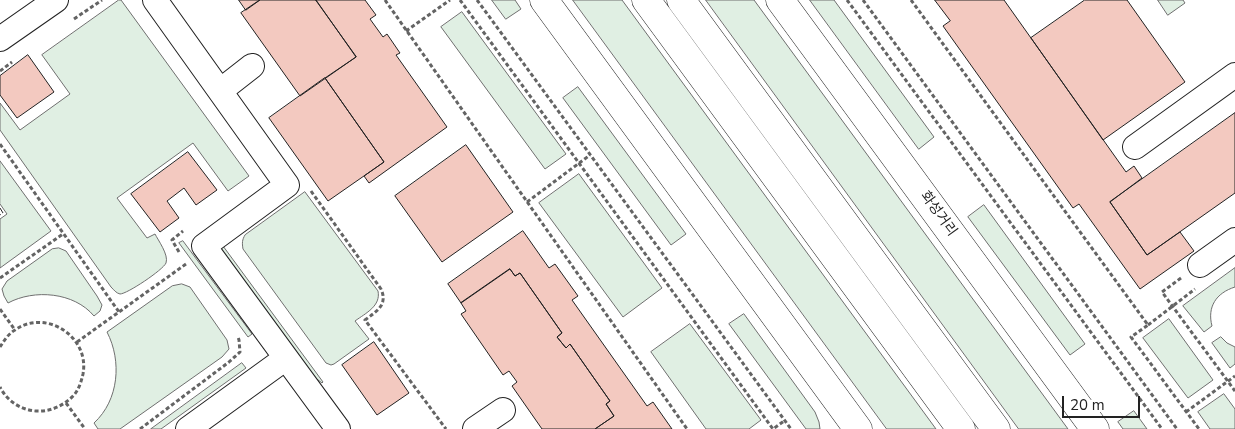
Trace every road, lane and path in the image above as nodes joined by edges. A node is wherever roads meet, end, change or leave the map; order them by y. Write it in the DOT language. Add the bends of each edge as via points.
graph roads {
  1 [pos="56,0"];
  2 [pos="155,0"];
  3 [pos="384,0"];
  4 [pos="450,0"];
  5 [pos="460,0"];
  6 [pos="477,0"];
  7 [pos="544,0"];
  8 [pos="646,0"];
  9 [pos="681,0"];
  10 [pos="780,0"];
  11 [pos="847,0"];
  12 [pos="863,0"];
  13 [pos="911,0"];
  14 [pos="406,31"];
  15 [pos="0,39"];
  16 [pos="252,66"];
  17 [pos="1235,74"];
  18 [pos="220,92"];
  19 [pos="0,144"];
  20 [pos="1135,147"];
  21 [pos="590,154"];
  22 [pos="578,163"];
  23 [pos="306,184"];
  24 [pos="527,202"];
  25 [pos="62,234"];
  26 [pos="1235,240"];
  27 [pos="187,264"];
  28 [pos="1200,265"];
  29 [pos="0,278"];
  30 [pos="1196,289"];
  31 [pos="1172,306"];
  32 [pos="0,309"];
  33 [pos="119,312"];
  34 [pos="1148,325"];
  35 [pos="15,330"];
  36 [pos="77,342"];
  37 [pos="0,347"];
  38 [pos="286,358"];
  39 [pos="1235,376"];
  40 [pos="1228,381"];
  41 [pos="0,387"];
  42 [pos="1235,391"];
  43 [pos="1,392"];
  44 [pos="66,403"];
  45 [pos="503,410"];
  46 [pos="1186,412"];
  47 [pos="784,421"];
  48 [pos="85,429"];
  49 [pos="188,429"];
  50 [pos="338,429"];
  51 [pos="446,429"];
  52 [pos="475,429"];
  53 [pos="687,429"];
  54 [pos="773,429"];
  55 [pos="790,429"];
  56 [pos="858,429"];
  57 [pos="960,429"];
  58 [pos="996,429"];
  59 [pos="1095,429"];
  60 [pos="1162,429"];
  61 [pos="1177,429"];
  62 [pos="1199,429"];
  1 -- 15 [label="street"];
  2 -- 18 [label="street"];
  3 -- 14 [label="path"];
  4 -- 14 [label="path"];
  5 -- 22 [label="path"];
  6 -- 21 [label="path"];
  7 -- 56 [label="main road"];
  8 -- 57 [label="main road"];
  9 -- 58 [label="main road"];
  10 -- 59 [label="main road, 화성거리"];
  11 -- 60 [label="path"];
  12 -- 61 [label="path"];
  13 -- 34 [label="path"];
  14 -- 24 [label="path"];
  16 -- 18 [label="street"];
  17 -- 20 [label="street"];
  18 -- 38 [label="street" via="286,185 204,246"];
  19 -- 25 [label="path"];
  21 -- 22 [label="path"];
  21 -- 47 [label="path"];
  22 -- 24 [label="path"];
  22 -- 54 [label="path"];
  23 -- 51 [label="path" via="381,289 383,303 365,320"];
  24 -- 53 [label="path"];
  25 -- 29 [label="path"];
  25 -- 33 [label="path"];
  26 -- 28 [label="street"];
  27 -- 33 [label="path"];
  28 -- 31 [label="path" via="1162,292"];
  30 -- 31 [label="path"];
  31 -- 34 [label="path"];
  31 -- 40 [label="path"];
  32 -- 35 [label="path"];
  33 -- 36 [label="path"];
  34 -- 46 [label="path" via="1131,337"];
  35 -- 36 [label="path" via="42,322 68,332"];
  35 -- 37 [label="path"];
  36 -- 44 [label="path" via="83,355 82,383"];
  38 -- 49 [label="street"];
  38 -- 50 [label="street"];
  39 -- 40 [label="path"];
  40 -- 42 [label="path"];
  40 -- 46 [label="path"];
  41 -- 43 [label="path"];
  43 -- 44 [label="path" via="24,409 37,412 52,410"];
  44 -- 48 [label="path"];
  45 -- 52 [label="street"];
  46 -- 62 [label="path"];
  47 -- 54 [label="path"];
  47 -- 55 [label="path"];
}
